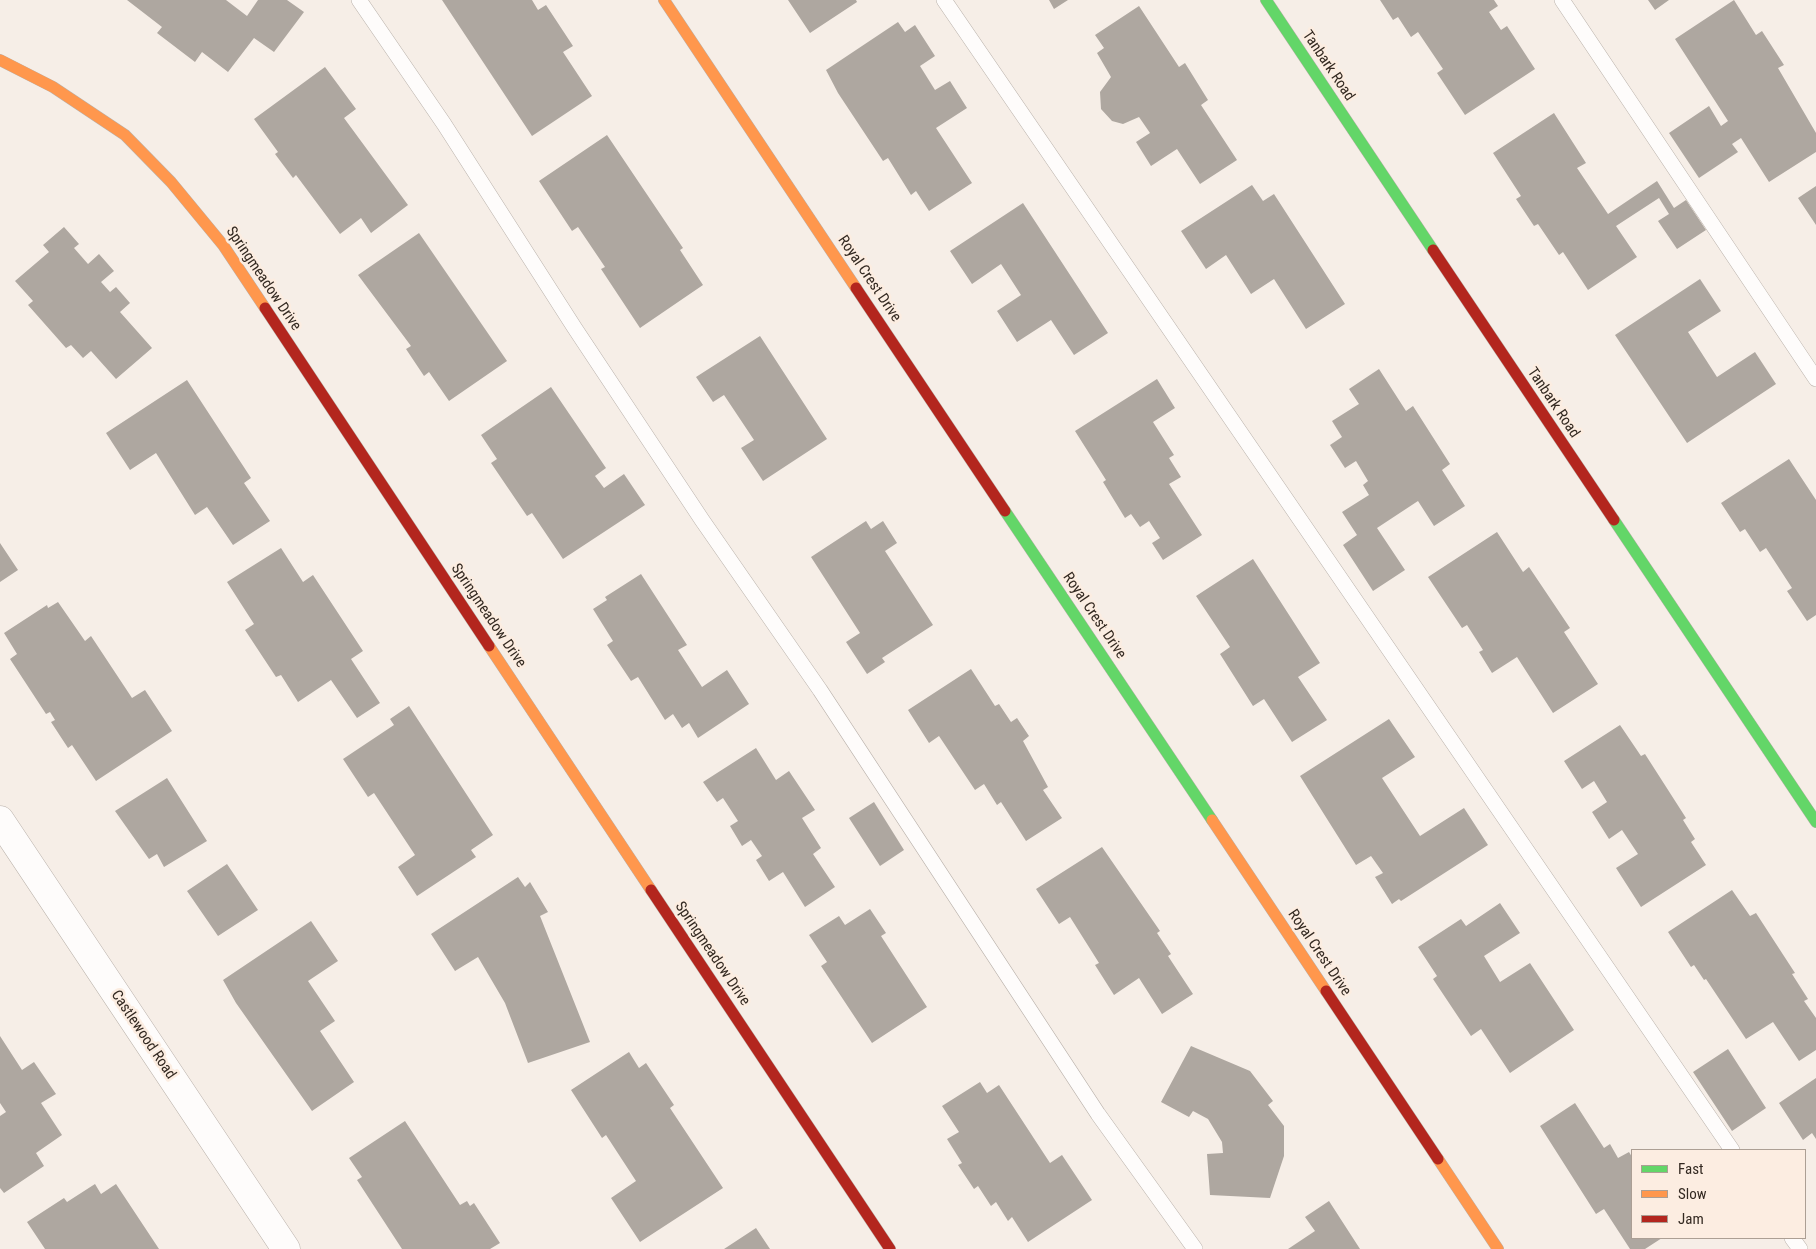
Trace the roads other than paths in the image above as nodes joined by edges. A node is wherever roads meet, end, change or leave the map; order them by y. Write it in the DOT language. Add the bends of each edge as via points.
graph roads {
  1 [pos="360,0"];
  2 [pos="664,0"];
  3 [pos="944,0"];
  4 [pos="1266,0"];
  5 [pos="1562,0"];
  6 [pos="0,60"];
  7 [pos="1816,379"];
  8 [pos="0,820"];
  9 [pos="1816,822"];
  10 [pos="1731,1149"];
  11 [pos="286,1249"];
  12 [pos="890,1249"];
  13 [pos="1195,1249"];
  14 [pos="1498,1249"];
  1 -- 13 [label="lane" via="1098,1114"];
  2 -- 14 [label="street, Royal Crest Drive"];
  3 -- 10 [label="lane"];
  4 -- 9 [label="street, Tanbark Road"];
  5 -- 7 [label="lane"];
  6 -- 12 [label="street, Springmeadow Drive" via="53,87 125,135 171,182 223,245"];
  8 -- 11 [label="street, Castlewood Road"];
}
